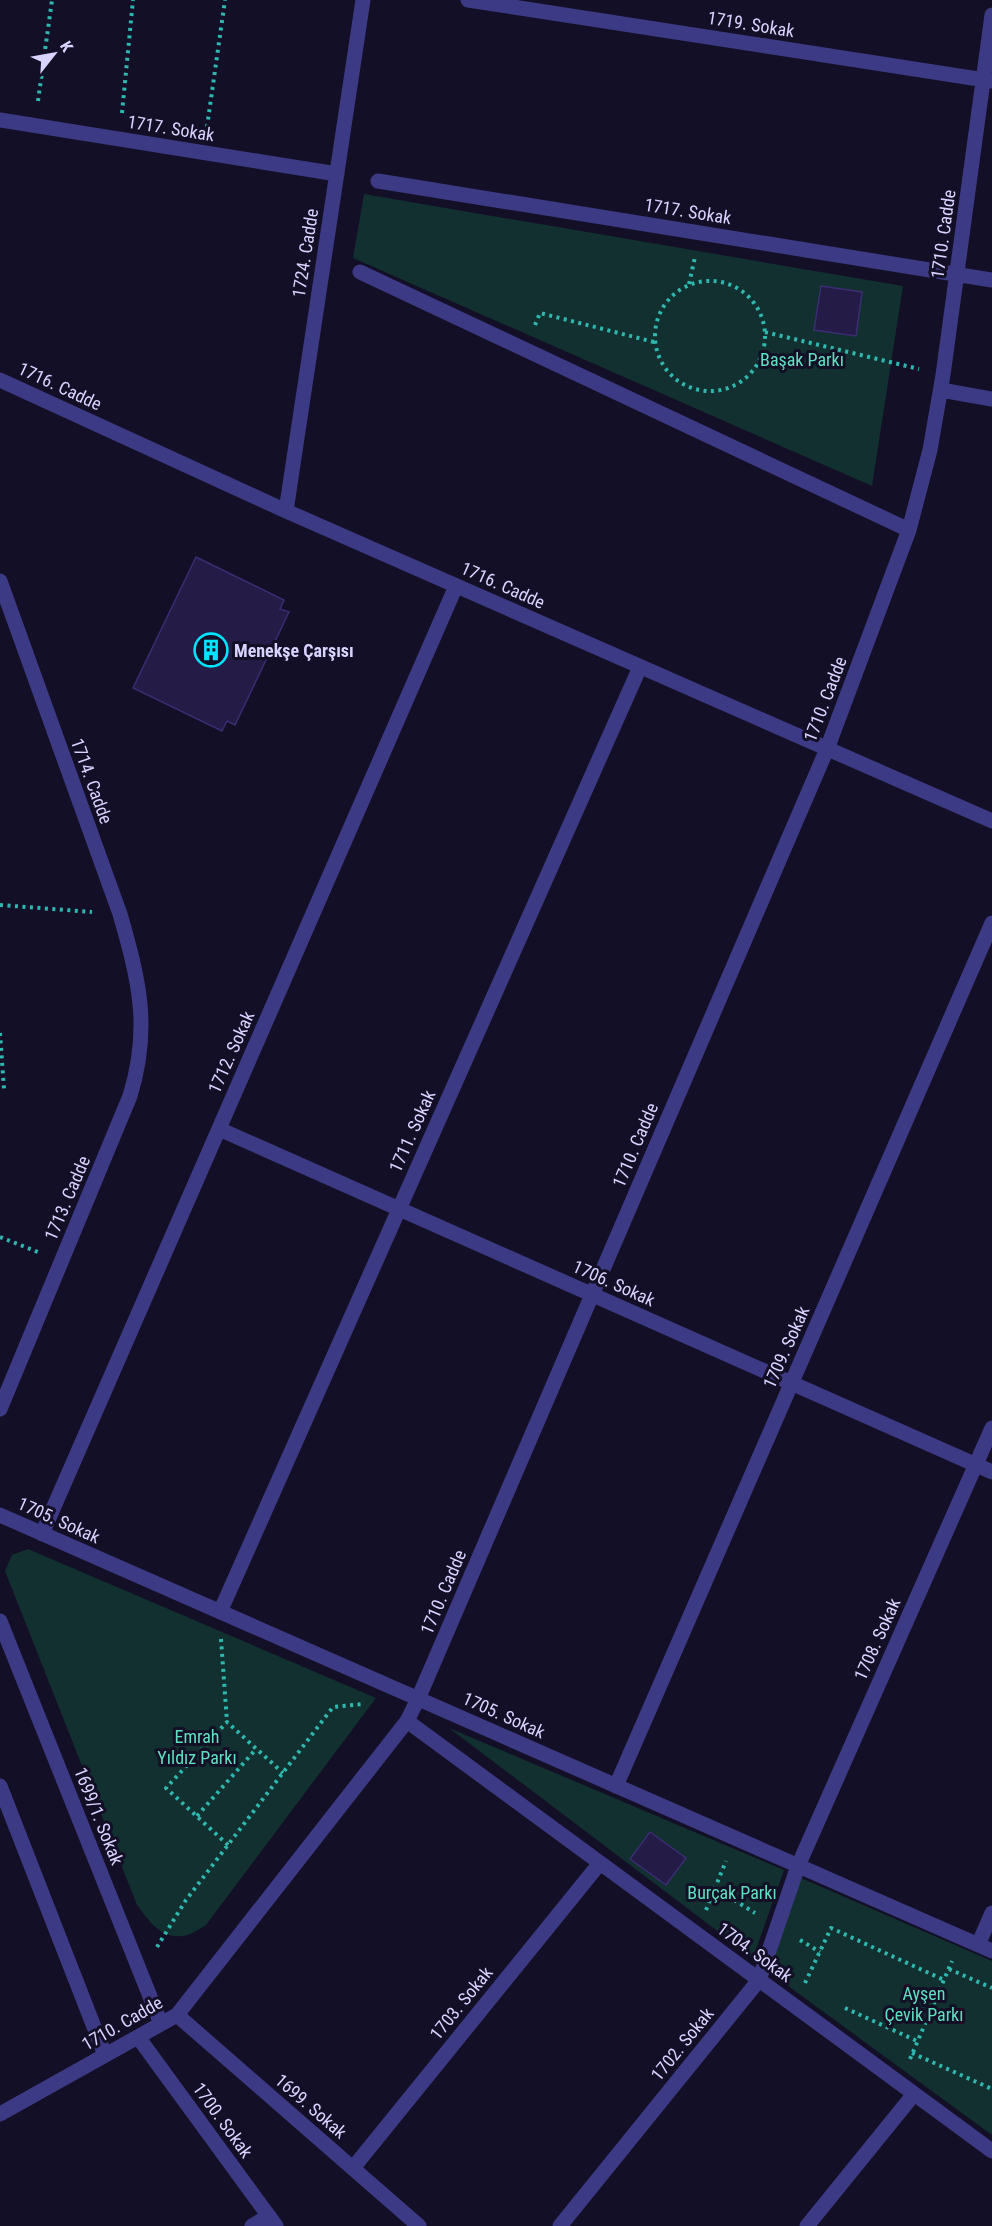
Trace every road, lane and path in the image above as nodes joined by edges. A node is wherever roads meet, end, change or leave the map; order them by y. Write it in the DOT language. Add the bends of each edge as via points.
graph roads {
  1 [pos="52,0"];
  2 [pos="133,0"];
  3 [pos="225,0"];
  4 [pos="363,0"];
  5 [pos="468,0"];
  6 [pos="992,15"];
  7 [pos="988,80"];
  8 [pos="0,120"];
  9 [pos="34,126"];
  10 [pos="119,139"];
  11 [pos="203,153"];
  12 [pos="337,174"];
  13 [pos="378,181"];
  14 [pos="360,272"];
  15 [pos="957,274"];
  16 [pos="992,280"];
  17 [pos="765,332"];
  18 [pos="654,342"];
  19 [pos="526,350"];
  20 [pos="0,380"];
  21 [pos="942,383"];
  22 [pos="992,399"];
  23 [pos="286,511"];
  24 [pos="909,530"];
  25 [pos="0,581"];
  26 [pos="456,586"];
  27 [pos="640,667"];
  28 [pos="827,748"];
  29 [pos="992,821"];
  30 [pos="0,905"];
  31 [pos="120,914"];
  32 [pos="992,923"];
  33 [pos="140,995"];
  34 [pos="0,1033"];
  35 [pos="4,1089"];
  36 [pos="219,1128"];
  37 [pos="399,1209"];
  38 [pos="0,1237"];
  39 [pos="61,1262"];
  40 [pos="592,1294"];
  41 [pos="792,1383"];
  42 [pos="0,1409"];
  43 [pos="992,1428"];
  44 [pos="976,1465"];
  45 [pos="992,1472"];
  46 [pos="0,1515"];
  47 [pos="42,1534"];
  48 [pos="220,1612"];
  49 [pos="0,1622"];
  50 [pos="418,1699"];
  51 [pos="365,1704"];
  52 [pos="407,1721"];
  53 [pos="227,1722"];
  54 [pos="256,1749"];
  55 [pos="283,1773"];
  56 [pos="0,1786"];
  57 [pos="616,1786"];
  58 [pos="197,1816"];
  59 [pos="735,1839"];
  60 [pos="228,1845"];
  61 [pos="600,1863"];
  62 [pos="798,1866"];
  63 [pos="992,1913"];
  64 [pos="696,1933"];
  65 [pos="962,1938"];
  66 [pos="985,1948"];
  67 [pos="949,1969"];
  68 [pos="141,1974"];
  69 [pos="759,1980"];
  70 [pos="944,1980"];
  71 [pos="803,1988"];
  72 [pos="992,1988"];
  73 [pos="844,2008"];
  74 [pos="177,2015"];
  75 [pos="161,2024"];
  76 [pos="138,2037"];
  77 [pos="917,2042"];
  78 [pos="912,2053"];
  79 [pos="105,2055"];
  80 [pos="899,2083"];
  81 [pos="992,2089"];
  82 [pos="914,2094"];
  83 [pos="0,2114"];
  84 [pos="992,2151"];
  85 [pos="353,2168"];
  86 [pos="272,2221"];
  87 [pos="252,2226"];
  88 [pos="419,2226"];
  89 [pos="560,2226"];
  90 [pos="807,2226"];
  1 -- 9 [label="path"];
  2 -- 10 [label="path"];
  3 -- 11 [label="path"];
  4 -- 12 [label="street, 1724. Cadde"];
  5 -- 7 [label="street, 1719. Sokak"];
  6 -- 7 [label="street, 1710. Cadde"];
  7 -- 15 [label="street, 1710. Cadde"];
  8 -- 9 [label="street, 1717. Sokak"];
  9 -- 10 [label="street, 1717. Sokak"];
  10 -- 11 [label="street, 1717. Sokak"];
  11 -- 12 [label="street, 1717. Sokak"];
  12 -- 23 [label="street, 1724. Cadde"];
  13 -- 15 [label="street, 1717. Sokak"];
  14 -- 19 [label="street"];
  15 -- 16 [label="street, 1717. Sokak"];
  15 -- 21 [label="street, 1710. Cadde"];
  17 -- 18 [label="path" via="764,351 756,369 724,391 686,387 659,360"];
  17 -- 18 [label="path" via="761,314 751,299 720,281 702,281 677,291 663,305"];
  17 -- 21 [label="path"];
  18 -- 19 [label="path" via="540,313"];
  19 -- 24 [label="street"];
  20 -- 23 [label="street, 1716. Cadde"];
  21 -- 22 [label="street"];
  21 -- 24 [label="street, 1710. Cadde"];
  23 -- 26 [label="street, 1716. Cadde"];
  24 -- 28 [label="street, 1710. Cadde"];
  25 -- 31 [label="street, 1714. Cadde"];
  26 -- 27 [label="street, 1716. Cadde"];
  26 -- 36 [label="street, 1712. Sokak"];
  27 -- 28 [label="street, 1716. Cadde"];
  27 -- 37 [label="street, 1711. Sokak"];
  28 -- 29 [label="street, 1716. Cadde"];
  28 -- 40 [label="street, 1710. Cadde"];
  30 -- 31 [label="path"];
  31 -- 33 [label="street, 1714. Cadde"];
  32 -- 41 [label="street, 1709. Sokak"];
  33 -- 39 [label="street, 1713. Cadde" via="141,1053 136,1076"];
  34 -- 35 [label="path"];
  36 -- 37 [label="street, 1706. Sokak"];
  36 -- 47 [label="street, 1712. Sokak"];
  37 -- 40 [label="street, 1706. Sokak"];
  37 -- 48 [label="street, 1711. Sokak"];
  38 -- 39 [label="path"];
  39 -- 42 [label="street, 1713. Cadde"];
  40 -- 41 [label="street, 1706. Sokak"];
  40 -- 50 [label="street, 1710. Cadde"];
  41 -- 44 [label="street, 1706. Sokak"];
  41 -- 57 [label="street, 1709. Sokak"];
  43 -- 44 [label="street, 1708. Sokak"];
  44 -- 45 [label="street, 1706. Sokak"];
  44 -- 62 [label="street, 1708. Sokak"];
  46 -- 47 [label="street, 1705. Sokak"];
  47 -- 48 [label="street, 1705. Sokak"];
  48 -- 50 [label="street, 1705. Sokak"];
  48 -- 53 [label="path"];
  49 -- 68 [label="street, 1699/1. Sokak"];
  50 -- 52 [label="street, 1710. Cadde"];
  50 -- 57 [label="street, 1705. Sokak"];
  51 -- 55 [label="path" via="333,1707"];
  52 -- 61 [label="street, 1704. Sokak"];
  52 -- 74 [label="street, 1710. Cadde"];
  53 -- 54 [label="path"];
  53 -- 58 [label="path" via="166,1788"];
  54 -- 55 [label="path"];
  54 -- 58 [label="path"];
  55 -- 60 [label="path"];
  56 -- 79 [label="street"];
  57 -- 59 [label="street, 1705. Sokak"];
  58 -- 60 [label="path"];
  59 -- 62 [label="street, 1705. Sokak"];
  59 -- 64 [label="path"];
  60 -- 68 [label="path" via="186,1900"];
  61 -- 64 [label="street, 1704. Sokak"];
  61 -- 85 [label="street, 1703. Sokak"];
  62 -- 65 [label="street, 1705. Sokak"];
  62 -- 69 [label="street, 1702. Sokak"];
  63 -- 66 [label="street"];
  64 -- 69 [label="street, 1704. Sokak"];
  65 -- 66 [label="street, 1705. Sokak"];
  65 -- 67 [label="path"];
  67 -- 70 [label="path"];
  67 -- 72 [label="path"];
  68 -- 75 [label="street, 1699/1. Sokak"];
  69 -- 80 [label="street, 1704. Sokak"];
  69 -- 89 [label="street, 1702. Sokak"];
  70 -- 71 [label="path" via="831,1928"];
  70 -- 77 [label="path"];
  73 -- 77 [label="path"];
  74 -- 75 [label="street, 1710. Cadde"];
  74 -- 85 [label="street, 1699. Sokak"];
  75 -- 76 [label="street, 1710. Cadde"];
  76 -- 79 [label="street, 1710. Cadde"];
  76 -- 86 [label="street, 1700. Sokak"];
  77 -- 78 [label="path"];
  78 -- 80 [label="path"];
  78 -- 81 [label="path"];
  79 -- 83 [label="street, 1710. Cadde"];
  80 -- 82 [label="street, 1704. Sokak"];
  82 -- 84 [label="street, 1704. Sokak"];
  82 -- 90 [label="street"];
  85 -- 88 [label="street, 1699. Sokak"];
  86 -- 87 [label="street"];
}
